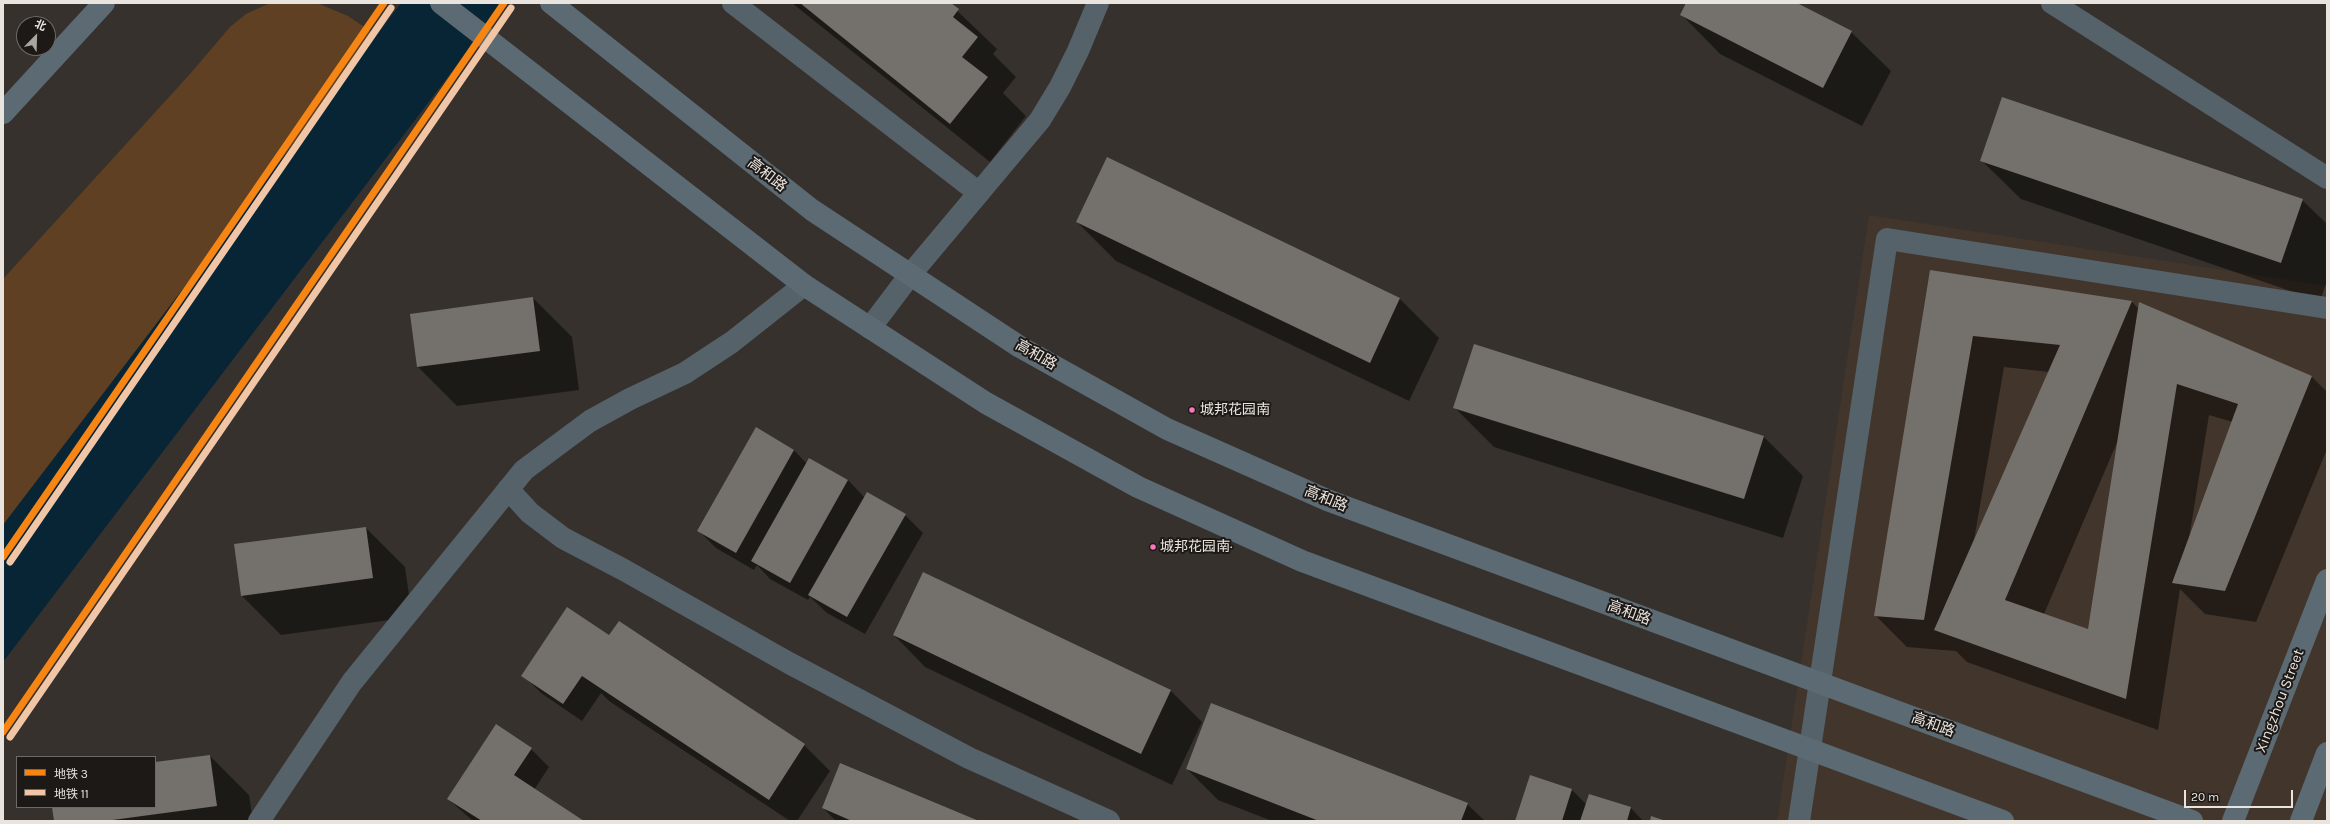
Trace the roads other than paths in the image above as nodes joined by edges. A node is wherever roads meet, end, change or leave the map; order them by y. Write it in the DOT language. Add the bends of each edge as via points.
graph roads {
  1 [pos="104,3"];
  2 [pos="441,3"];
  3 [pos="551,3"];
  4 [pos="734,3"];
  5 [pos="1098,3"];
  6 [pos="2052,3"];
  7 [pos="3,113"];
  8 [pos="2327,178"];
  9 [pos="979,192"];
  10 [pos="910,275"];
  11 [pos="804,285"];
  12 [pos="2327,308"];
  13 [pos="870,328"];
  14 [pos="508,489"];
  15 [pos="2327,580"];
  16 [pos="1820,683"];
  17 [pos="1810,749"];
  18 [pos="2327,753"];
  19 [pos="259,821"];
  20 [pos="1109,821"];
  21 [pos="1799,821"];
  22 [pos="2003,821"];
  23 [pos="2192,821"];
  24 [pos="2233,821"];
  25 [pos="2300,821"];
  1 -- 7 [label="main road"];
  2 -- 11 [label="main road"];
  3 -- 10 [label="main road, 高和路" via="812,210"];
  4 -- 9 [label="street"];
  5 -- 9 [label="street" via="1063,81 1040,120"];
  6 -- 8 [label="street"];
  9 -- 10 [label="street"];
  10 -- 13 [label="street"];
  10 -- 16 [label="main road, 高和路" via="1020,347 1167,429 1319,497"];
  11 -- 13 [label="main road"];
  11 -- 14 [label="street" via="732,342 685,373 630,399 562,439 524,470"];
  12 -- 16 [label="street" via="1887,240"];
  13 -- 17 [label="main road" via="986,403 1138,487 1302,561"];
  14 -- 19 [label="street" via="352,682"];
  14 -- 20 [label="street" via="530,513 563,538 789,663 969,758"];
  15 -- 24 [label="main road, Xingzhou Street"];
  16 -- 17 [label="street"];
  16 -- 23 [label="main road, 高和路"];
  17 -- 21 [label="street"];
  17 -- 22 [label="main road"];
  18 -- 25 [label="main road"];
}
